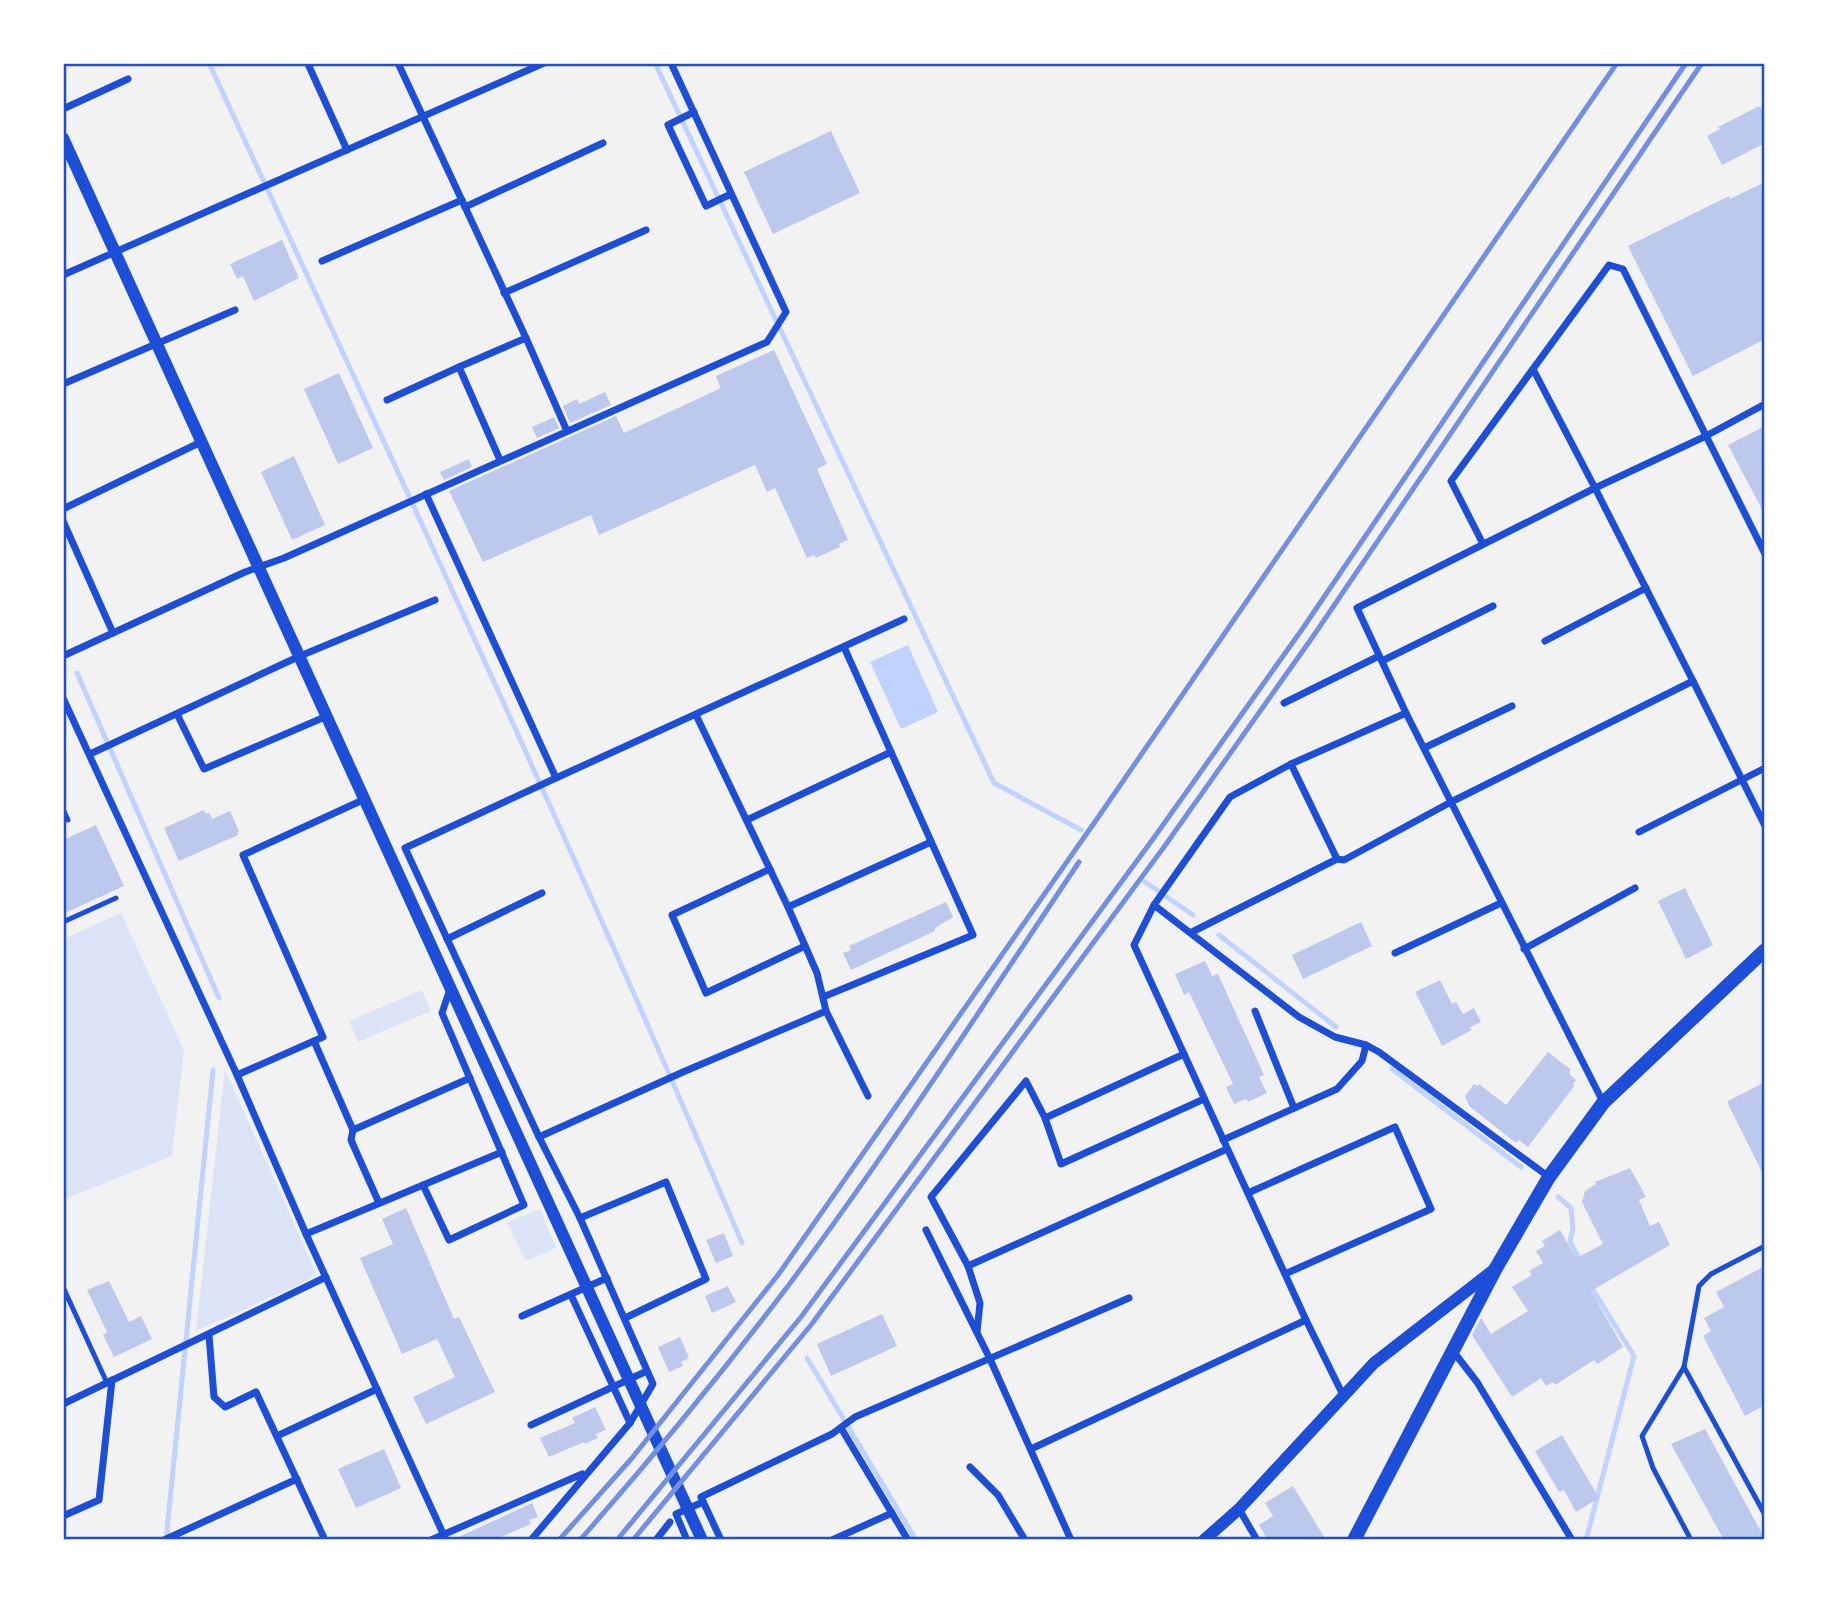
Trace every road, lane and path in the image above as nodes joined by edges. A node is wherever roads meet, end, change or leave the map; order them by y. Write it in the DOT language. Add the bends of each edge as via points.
graph roads {
  1 [pos="398,63"];
  2 [pos="544,63"];
  3 [pos="671,63"];
  4 [pos="308,64"];
  5 [pos="128,79"];
  6 [pos="63,110"];
  7 [pos="694,112"];
  8 [pos="423,116"];
  9 [pos="63,138"];
  10 [pos="603,143"];
  11 [pos="347,150"];
  12 [pos="731,194"];
  13 [pos="463,204"];
  14 [pos="646,230"];
  15 [pos="116,253"];
  16 [pos="322,261"];
  17 [pos="63,275"];
  18 [pos="504,293"];
  19 [pos="235,310"];
  20 [pos="526,338"];
  21 [pos="156,343"];
  22 [pos="459,367"];
  23 [pos="1533,369"];
  24 [pos="63,384"];
  25 [pos="387,400"];
  26 [pos="1765,404"];
  27 [pos="566,431"];
  28 [pos="1706,436"];
  29 [pos="201,442"];
  30 [pos="500,460"];
  31 [pos="1595,488"];
  32 [pos="422,496"];
  33 [pos="63,509"];
  34 [pos="63,522"];
  35 [pos="1483,544"];
  36 [pos="1765,554"];
  37 [pos="259,568"];
  38 [pos="1646,587"];
  39 [pos="435,600"];
  40 [pos="1493,606"];
  41 [pos="904,619"];
  42 [pos="113,633"];
  43 [pos="1545,641"];
  44 [pos="844,647"];
  45 [pos="63,656"];
  46 [pos="300,656"];
  47 [pos="1380,659"];
  48 [pos="1693,681"];
  49 [pos="63,698"];
  50 [pos="1284,703"];
  51 [pos="1511,706"];
  52 [pos="1406,713"];
  53 [pos="177,714"];
  54 [pos="696,715"];
  55 [pos="327,716"];
  56 [pos="1424,748"];
  57 [pos="891,752"];
  58 [pos="90,754"];
  59 [pos="1292,764"];
  60 [pos="1765,768"];
  61 [pos="556,778"];
  62 [pos="1742,780"];
  63 [pos="365,799"];
  64 [pos="1451,802"];
  65 [pos="63,809"];
  66 [pos="68,820"];
  67 [pos="747,820"];
  68 [pos="1765,826"];
  69 [pos="1639,832"];
  70 [pos="931,842"];
  71 [pos="1337,859"];
  72 [pos="770,869"];
  73 [pos="1634,888"];
  74 [pos="542,893"];
  75 [pos="116,898"];
  76 [pos="1501,903"];
  77 [pos="1154,905"];
  78 [pos="788,907"];
  79 [pos="63,922"];
  80 [pos="1192,932"];
  81 [pos="447,939"];
  82 [pos="805,946"];
  83 [pos="1524,948"];
  84 [pos="1765,950"];
  85 [pos="1395,953"];
  86 [pos="450,988"];
  87 [pos="824,997"];
  88 [pos="826,1011"];
  89 [pos="1255,1011"];
  90 [pos="314,1041"];
  91 [pos="1366,1045"];
  92 [pos="1184,1054"];
  93 [pos="237,1075"];
  94 [pos="470,1078"];
  95 [pos="868,1096"];
  96 [pos="1204,1099"];
  97 [pos="1603,1103"];
  98 [pos="1294,1108"];
  99 [pos="1045,1118"];
  100 [pos="353,1130"];
  101 [pos="539,1137"];
  102 [pos="1223,1140"];
  103 [pos="1227,1149"];
  104 [pos="502,1152"];
  105 [pos="1549,1177"];
  106 [pos="423,1185"];
  107 [pos="1248,1193"];
  108 [pos="379,1203"];
  109 [pos="580,1219"];
  110 [pos="926,1230"];
  111 [pos="306,1234"];
  112 [pos="1765,1246"];
  113 [pos="968,1266"];
  114 [pos="1496,1268"];
  115 [pos="1285,1274"];
  116 [pos="326,1278"];
  117 [pos="607,1278"];
  118 [pos="63,1286"];
  119 [pos="571,1295"];
  120 [pos="1129,1298"];
  121 [pos="522,1316"];
  122 [pos="625,1318"];
  123 [pos="1306,1320"];
  124 [pos="977,1332"];
  125 [pos="209,1335"];
  126 [pos="1453,1351"];
  127 [pos="990,1359"];
  128 [pos="1684,1367"];
  129 [pos="647,1371"];
  130 [pos="110,1382"];
  131 [pos="614,1388"];
  132 [pos="376,1389"];
  133 [pos="1343,1395"];
  134 [pos="63,1404"];
  135 [pos="630,1423"];
  136 [pos="531,1425"];
  137 [pos="842,1427"];
  138 [pos="277,1436"];
  139 [pos="1031,1449"];
  140 [pos="970,1467"];
  141 [pos="586,1472"];
  142 [pos="296,1479"];
  143 [pos="704,1502"];
  144 [pos="1239,1509"];
  145 [pos="892,1513"];
  146 [pos="1765,1515"];
  147 [pos="63,1516"];
  148 [pos="670,1522"];
  149 [pos="445,1537"];
  150 [pos="1069,1539"];
  151 [pos="163,1540"];
  152 [pos="325,1540"];
  153 [pos="431,1540"];
  154 [pos="531,1540"];
  155 [pos="656,1540"];
  156 [pos="687,1540"];
  157 [pos="702,1540"];
  158 [pos="721,1540"];
  159 [pos="832,1540"];
  160 [pos="908,1540"];
  161 [pos="1025,1540"];
  162 [pos="1204,1540"];
  163 [pos="1257,1540"];
  164 [pos="1354,1540"];
  165 [pos="1572,1540"];
  166 [pos="1690,1540"];
  1 -- 8 [label="street"];
  2 -- 8 [label="street"];
  3 -- 7 [label="street"];
  4 -- 11 [label="street"];
  5 -- 6 [label="street"];
  7 -- 12 [label="street"];
  7 -- 12 [label="street" via="668,125 706,206"];
  8 -- 11 [label="street"];
  8 -- 13 [label="street"];
  9 -- 15 [label="street"];
  10 -- 13 [label="street"];
  11 -- 15 [label="street"];
  12 -- 27 [label="street" via="786,312 767,342"];
  13 -- 16 [label="street"];
  13 -- 18 [label="street"];
  14 -- 18 [label="street"];
  15 -- 17 [label="street"];
  15 -- 21 [label="street"];
  18 -- 20 [label="street"];
  19 -- 21 [label="street"];
  20 -- 22 [label="street"];
  20 -- 27 [label="street"];
  21 -- 24 [label="street"];
  21 -- 29 [label="street"];
  22 -- 25 [label="street"];
  22 -- 30 [label="street"];
  23 -- 28 [label="street" via="1609,265 1623,269"];
  23 -- 31 [label="street"];
  23 -- 35 [label="street" via="1451,481"];
  26 -- 28 [label="street"];
  27 -- 30 [label="street"];
  28 -- 31 [label="street"];
  28 -- 36 [label="street"];
  29 -- 33 [label="street"];
  29 -- 37 [label="street"];
  30 -- 32 [label="street"];
  31 -- 35 [label="street"];
  31 -- 38 [label="street"];
  32 -- 37 [label="street"];
  32 -- 61 [label="street"];
  34 -- 42 [label="street"];
  35 -- 47 [label="street" via="1357,608"];
  37 -- 42 [label="street"];
  37 -- 46 [label="street"];
  38 -- 43 [label="street"];
  38 -- 48 [label="street"];
  39 -- 46 [label="street"];
  40 -- 47 [label="street"];
  41 -- 44 [label="street"];
  42 -- 45 [label="street"];
  44 -- 54 [label="street"];
  44 -- 57 [label="street"];
  46 -- 53 [label="street"];
  46 -- 55 [label="street"];
  47 -- 50 [label="street"];
  47 -- 52 [label="street"];
  48 -- 62 [label="street"];
  48 -- 64 [label="street"];
  49 -- 58 [label="street"];
  51 -- 56 [label="street"];
  52 -- 56 [label="street"];
  52 -- 59 [label="street"];
  53 -- 55 [label="street" via="204,769"];
  53 -- 58 [label="street"];
  54 -- 61 [label="street"];
  54 -- 67 [label="street"];
  55 -- 63 [label="street"];
  56 -- 64 [label="street"];
  57 -- 67 [label="street"];
  57 -- 70 [label="street"];
  58 -- 93 [label="street"];
  59 -- 71 [label="street"];
  59 -- 77 [label="street" via="1230,797"];
  60 -- 62 [label="street"];
  61 -- 81 [label="street" via="405,848"];
  62 -- 68 [label="street"];
  62 -- 69 [label="street"];
  63 -- 86 [label="street"];
  63 -- 90 [label="street" via="243,855 323,1037"];
  64 -- 71 [label="street" via="1344,860"];
  64 -- 76 [label="street"];
  65 -- 66 [label="lane"];
  67 -- 72 [label="street"];
  70 -- 78 [label="street"];
  70 -- 87 [label="street" via="972,935"];
  71 -- 80 [label="street"];
  72 -- 78 [label="street"];
  72 -- 82 [label="street" via="672,915 706,992"];
  73 -- 83 [label="street"];
  74 -- 81 [label="street"];
  75 -- 79 [label="lane"];
  76 -- 83 [label="street"];
  76 -- 85 [label="street"];
  77 -- 80 [label="street"];
  77 -- 92 [label="street" via="1134,945"];
  78 -- 82 [label="street"];
  80 -- 91 [label="street" via="1299,1017 1335,1037"];
  81 -- 101 [label="street"];
  82 -- 87 [label="street"];
  83 -- 97 [label="street"];
  84 -- 97 [label="main road"];
  86 -- 94 [label="street" via="442,1013"];
  86 -- 157 [label="street"];
  87 -- 88 [label="street"];
  88 -- 95 [label="street"];
  88 -- 101 [label="street"];
  89 -- 98 [label="street"];
  90 -- 93 [label="street"];
  90 -- 100 [label="street"];
  91 -- 98 [label="street" via="1362,1061 1337,1089"];
  91 -- 105 [label="street"];
  92 -- 96 [label="street"];
  92 -- 99 [label="street"];
  93 -- 111 [label="street"];
  94 -- 100 [label="street"];
  94 -- 104 [label="street"];
  96 -- 99 [label="street" via="1061,1164"];
  96 -- 102 [label="street"];
  97 -- 105 [label="main road"];
  98 -- 102 [label="street"];
  99 -- 113 [label="street" via="1026,1081 931,1197"];
  100 -- 108 [label="street" via="351,1140"];
  101 -- 109 [label="street"];
  102 -- 103 [label="street"];
  103 -- 107 [label="street"];
  103 -- 113 [label="street"];
  104 -- 106 [label="street"];
  104 -- 106 [label="street" via="524,1205 449,1240"];
  105 -- 114 [label="main road"];
  106 -- 108 [label="street"];
  107 -- 115 [label="street"];
  107 -- 115 [label="street" via="1395,1128 1431,1209"];
  108 -- 111 [label="street"];
  109 -- 117 [label="street"];
  109 -- 122 [label="street" via="666,1182 706,1279"];
  110 -- 124 [label="street"];
  111 -- 116 [label="street"];
  112 -- 128 [label="lane" via="1711,1274 1699,1286"];
  113 -- 124 [label="street" via="980,1303"];
  114 -- 126 [label="main road"];
  114 -- 133 [label="street" via="1374,1363"];
  115 -- 123 [label="street"];
  116 -- 125 [label="street"];
  116 -- 132 [label="street"];
  117 -- 119 [label="street"];
  117 -- 122 [label="street"];
  118 -- 130 [label="lane"];
  119 -- 121 [label="street"];
  119 -- 131 [label="street"];
  120 -- 127 [label="street"];
  122 -- 129 [label="street"];
  123 -- 133 [label="street"];
  123 -- 139 [label="street"];
  124 -- 127 [label="street"];
  125 -- 130 [label="street"];
  125 -- 138 [label="street" via="214,1397 225,1407 256,1392"];
  126 -- 164 [label="main road"];
  126 -- 165 [label="street" via="1477,1382"];
  127 -- 137 [label="street"];
  127 -- 139 [label="street"];
  128 -- 146 [label="lane"];
  128 -- 166 [label="lane" via="1642,1436"];
  129 -- 131 [label="street"];
  129 -- 135 [label="street" via="653,1384"];
  130 -- 134 [label="street"];
  130 -- 147 [label="street" via="99,1500"];
  131 -- 135 [label="street"];
  131 -- 136 [label="street"];
  132 -- 138 [label="street"];
  132 -- 149 [label="street"];
  133 -- 144 [label="street"];
  135 -- 141 [label="street"];
  137 -- 143 [label="street" via="701,1497"];
  137 -- 145 [label="street"];
  138 -- 142 [label="street"];
  139 -- 150 [label="street"];
  140 -- 161 [label="street" via="998,1496"];
  141 -- 149 [label="street"];
  141 -- 154 [label="street"];
  142 -- 151 [label="street"];
  142 -- 152 [label="street"];
  143 -- 156 [label="street" via="676,1514"];
  143 -- 158 [label="street"];
  144 -- 162 [label="street"];
  144 -- 163 [label="street"];
  145 -- 159 [label="street"];
  145 -- 160 [label="street"];
  148 -- 155 [label="street"];
  149 -- 153 [label="street"];
}
